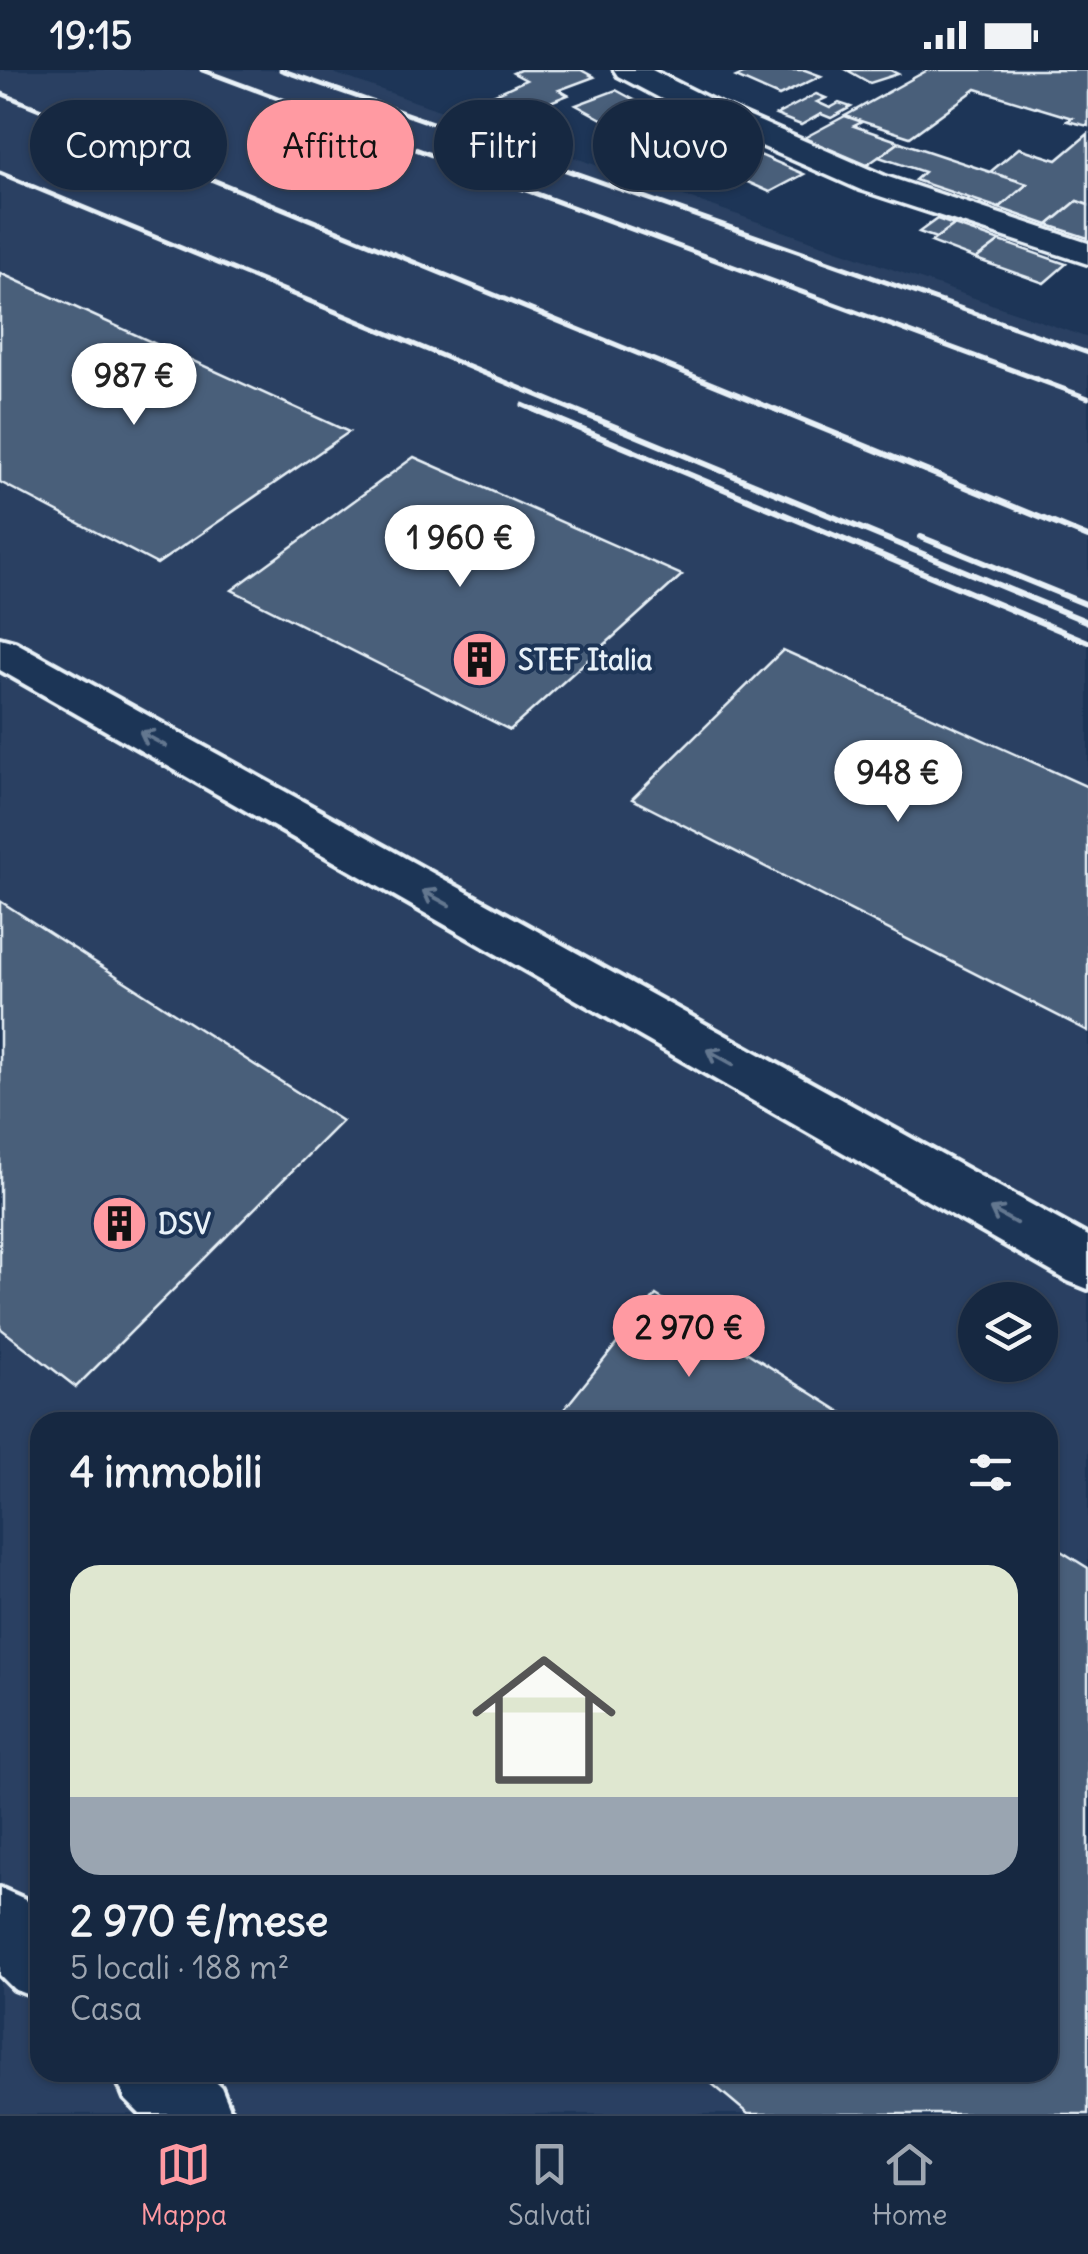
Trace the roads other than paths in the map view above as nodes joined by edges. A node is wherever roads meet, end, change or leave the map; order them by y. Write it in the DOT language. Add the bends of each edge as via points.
graph roads {
  1 [pos="629,70"];
  2 [pos="1088,254"];
  3 [pos="0,652"];
  4 [pos="1088,1264"];
  5 [pos="0,1924"];
  6 [pos="30,1953"];
  7 [pos="162,2082"];
  8 [pos="194,2114"];
  1 -- 2 [label="main road" via="874,183"];
  4 -- 3 [label="street, one-way"];
  5 -- 6 [label="street"];
  7 -- 8 [label="street"];
}
